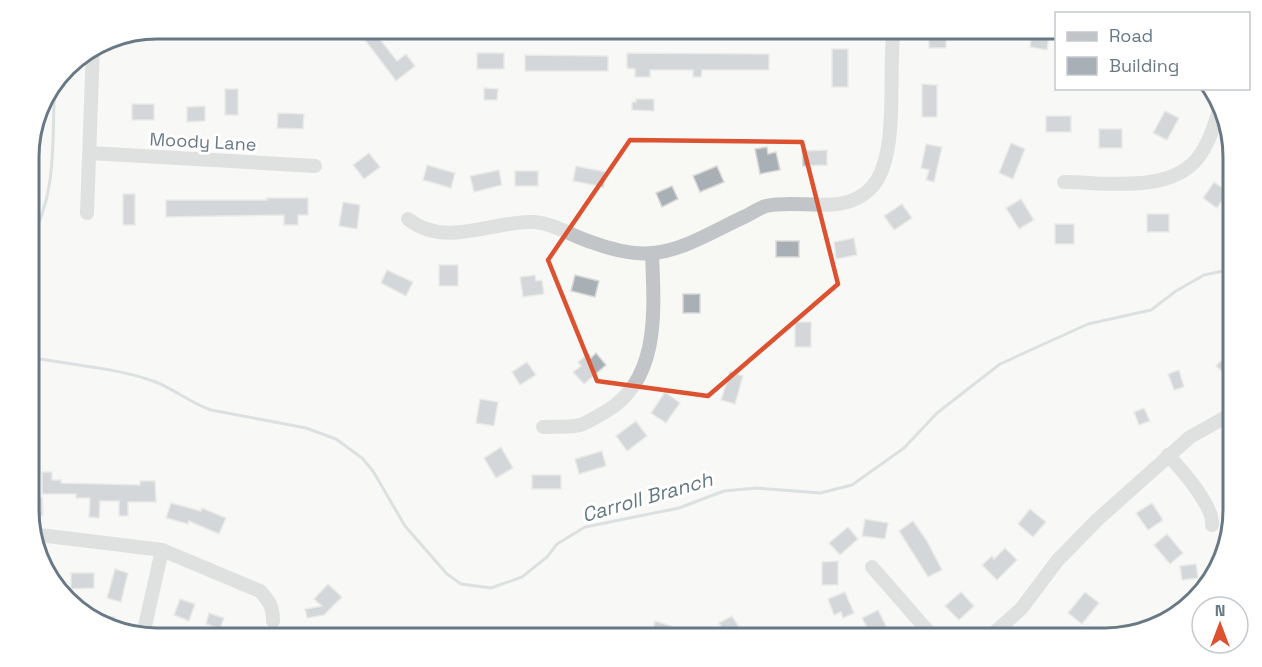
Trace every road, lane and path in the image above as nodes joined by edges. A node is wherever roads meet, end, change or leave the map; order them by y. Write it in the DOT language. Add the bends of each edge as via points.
graph roads {
  1 [pos="892,39"];
  2 [pos="93,58"];
  3 [pos="1216,117"];
  4 [pos="90,153"];
  5 [pos="315,166"];
  6 [pos="1064,182"];
  7 [pos="87,213"];
  8 [pos="408,219"];
  9 [pos="652,253"];
  10 [pos="1223,418"];
  11 [pos="543,427"];
  12 [pos="1168,455"];
  13 [pos="1212,525"];
  14 [pos="42,535"];
  15 [pos="162,550"];
  16 [pos="872,567"];
  17 [pos="273,621"];
  18 [pos="145,627"];
  19 [pos="925,628"];
  20 [pos="999,628"];
  1 -- 9 [label="street" via="891,133 882,168 871,189 845,203 766,206 675,248"];
  2 -- 4 [label="street"];
  3 -- 6 [label="street" via="1205,147 1186,170 1150,182"];
  4 -- 5 [label="street, Moody Lane"];
  4 -- 7 [label="street"];
  8 -- 9 [label="street" via="427,230 458,234 513,222 538,222 622,251"];
  9 -- 11 [label="street" via="654,306 650,344 645,368 635,386 620,403 581,425"];
  10 -- 12 [label="street"];
  12 -- 13 [label="street" via="1201,498 1213,518"];
  12 -- 20 [label="street" via="1057,561 1021,609"];
  14 -- 15 [label="street"];
  15 -- 17 [label="street" via="260,591 270,601"];
  15 -- 18 [label="street"];
  16 -- 19 [label="street"];
}
